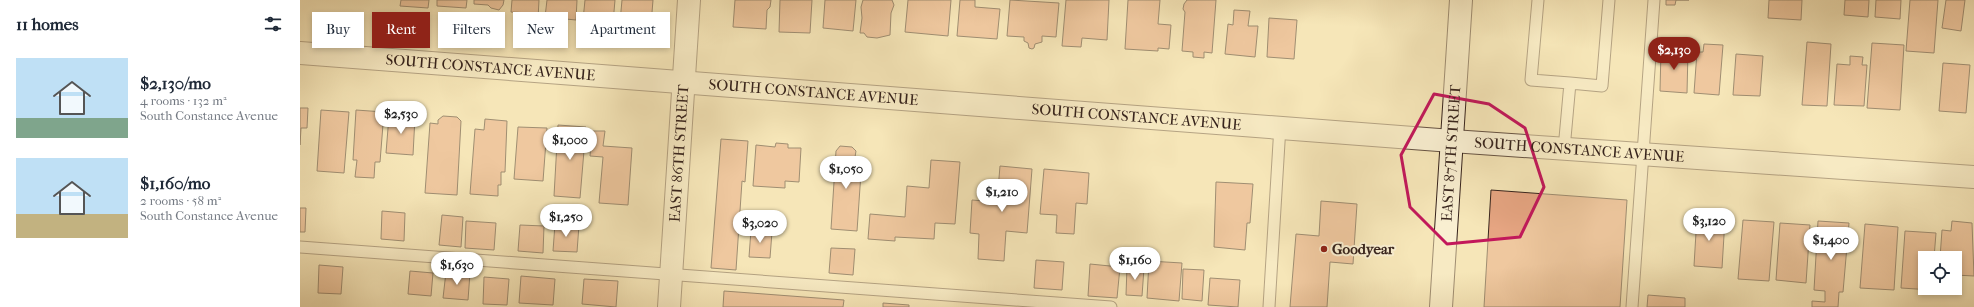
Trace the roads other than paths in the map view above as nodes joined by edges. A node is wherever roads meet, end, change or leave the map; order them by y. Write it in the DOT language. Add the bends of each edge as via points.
graph roads {
  1 [pos="689,0"];
  2 [pos="1461,0"];
  3 [pos="1538,0"];
  4 [pos="1609,0"];
  5 [pos="1654,0"];
  6 [pos="300,53"];
  7 [pos="683,82"];
  8 [pos="1570,83"];
  9 [pos="1280,126"];
  10 [pos="1452,141"];
  11 [pos="1564,149"];
  12 [pos="1643,154"];
  13 [pos="1974,177"];
  14 [pos="300,247"];
  15 [pos="670,274"];
  16 [pos="668,307"];
  17 [pos="1112,307"];
  18 [pos="1269,307"];
  19 [pos="1441,307"];
  20 [pos="1632,307"];
  1 -- 7 [label="street, EAST 86TH STREET"];
  2 -- 10 [label="street, EAST 87TH STREET"];
  3 -- 8 [label="lane" via="1531,80"];
  4 -- 8 [label="lane" via="1602,86"];
  5 -- 12 [label="lane"];
  6 -- 7 [label="street, SOUTH CONSTANCE AVENUE"];
  7 -- 9 [label="street, SOUTH CONSTANCE AVENUE"];
  7 -- 15 [label="street, EAST 86TH STREET"];
  8 -- 11 [label="lane"];
  9 -- 10 [label="street, SOUTH CONSTANCE AVENUE"];
  9 -- 18 [label="lane"];
  10 -- 11 [label="street, SOUTH CONSTANCE AVENUE"];
  10 -- 19 [label="street, EAST 87TH STREET"];
  11 -- 12 [label="street, SOUTH CONSTANCE AVENUE"];
  12 -- 13 [label="street, SOUTH CONSTANCE AVENUE"];
  12 -- 20 [label="lane"];
  14 -- 15 [label="lane"];
  15 -- 16 [label="street, EAST 86TH STREET"];
  15 -- 17 [label="lane"];
}
